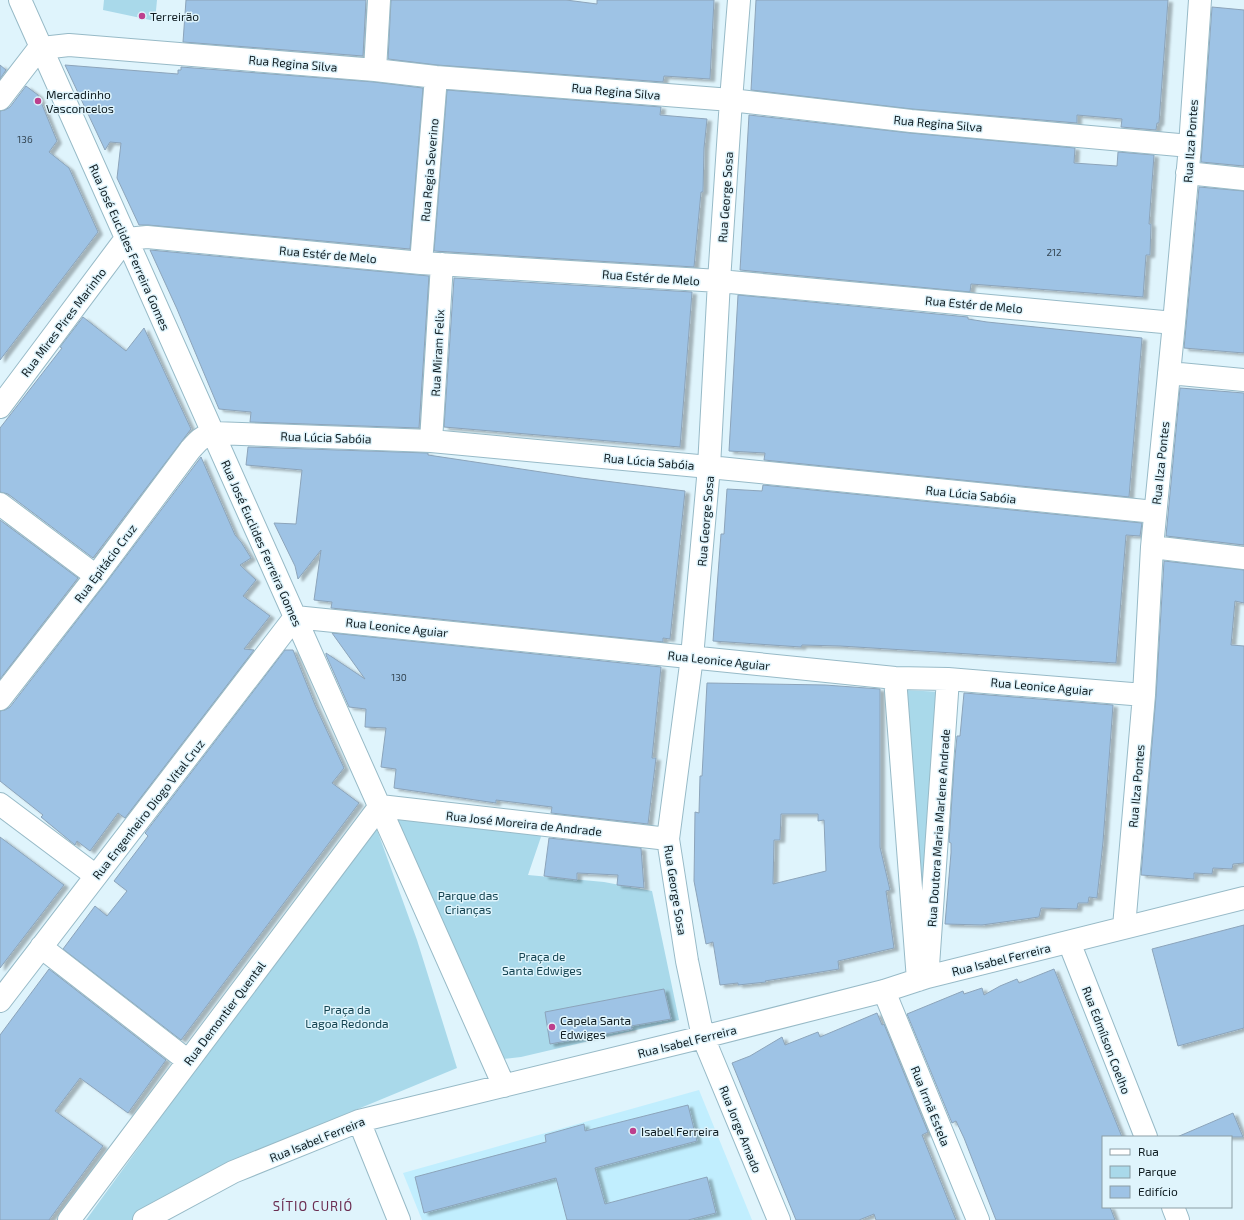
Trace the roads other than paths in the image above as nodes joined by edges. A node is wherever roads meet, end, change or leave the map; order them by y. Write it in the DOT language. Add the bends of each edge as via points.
graph roads {
  1 [pos="20,0"];
  2 [pos="379,0"];
  3 [pos="739,0"];
  4 [pos="1200,0"];
  5 [pos="42,48"];
  6 [pos="375,70"];
  7 [pos="436,77"];
  8 [pos="0,99"];
  9 [pos="731,100"];
  10 [pos="1190,146"];
  11 [pos="1187,173"];
  12 [pos="1244,178"];
  13 [pos="127,239"];
  14 [pos="432,263"];
  15 [pos="719,281"];
  16 [pos="1174,323"];
  17 [pos="1169,373"];
  18 [pos="1244,380"];
  19 [pos="0,407"];
  20 [pos="213,433"];
  21 [pos="431,441"];
  22 [pos="709,467"];
  23 [pos="0,504"];
  24 [pos="1155,512"];
  25 [pos="1152,547"];
  26 [pos="1244,558"];
  27 [pos="96,576"];
  28 [pos="295,617"];
  29 [pos="692,657"];
  30 [pos="895,678"];
  31 [pos="948,679"];
  32 [pos="1144,695"];
  33 [pos="0,699"];
  34 [pos="0,804"];
  35 [pos="380,806"];
  36 [pos="668,839"];
  37 [pos="96,876"];
  38 [pos="1244,898"];
  39 [pos="1124,927"];
  40 [pos="1069,942"];
  41 [pos="41,947"];
  42 [pos="922,979"];
  43 [pos="884,991"];
  44 [pos="0,1001"];
  45 [pos="703,1037"];
  46 [pos="188,1061"];
  47 [pos="504,1086"];
  48 [pos="359,1121"];
  49 [pos="1146,1136"];
  50 [pos="1173,1208"];
  51 [pos="69,1220"];
  52 [pos="144,1220"];
  53 [pos="399,1220"];
  54 [pos="779,1220"];
  55 [pos="978,1220"];
  56 [pos="1178,1220"];
  1 -- 5 [label="street, Rua José Euclides Ferreira Gomes"];
  2 -- 6 [label="street"];
  3 -- 9 [label="street, Rua George Sosa"];
  4 -- 10 [label="street, Rua Ilza Pontes"];
  5 -- 6 [label="street, Rua Regina Silva" via="87,46"];
  5 -- 8 [label="street"];
  5 -- 13 [label="street, Rua José Euclides Ferreira Gomes"];
  6 -- 7 [label="street, Rua Regina Silva"];
  7 -- 9 [label="street, Rua Regina Silva"];
  7 -- 14 [label="street, Rua Regia Severino"];
  9 -- 10 [label="street, Rua Regina Silva" via="911,121"];
  9 -- 15 [label="street, Rua George Sosa"];
  10 -- 11 [label="street, Rua Ilza Pontes"];
  11 -- 12 [label="street"];
  11 -- 16 [label="street, Rua Ilza Pontes"];
  13 -- 14 [label="street, Rua Estér de Melo" via="147,237"];
  13 -- 19 [label="street, Rua Mires Pires Marinho"];
  13 -- 20 [label="street, Rua José Euclides Ferreira Gomes"];
  14 -- 15 [label="street, Rua Estér de Melo"];
  14 -- 21 [label="street, Rua Miram Felix"];
  15 -- 16 [label="street, Rua Estér de Melo"];
  15 -- 22 [label="street, Rua George Sosa"];
  16 -- 17 [label="street, Rua Ilza Pontes"];
  17 -- 18 [label="street"];
  17 -- 24 [label="street, Rua Ilza Pontes"];
  20 -- 21 [label="street, Rua Lúcia Sabóia"];
  20 -- 27 [label="street, Rua Epitácio Cruz" via="198,440"];
  20 -- 28 [label="street, Rua José Euclides Ferreira Gomes"];
  21 -- 22 [label="street, Rua Lúcia Sabóia"];
  22 -- 24 [label="street, Rua Lúcia Sabóia"];
  22 -- 29 [label="street, Rua George Sosa"];
  23 -- 27 [label="street"];
  24 -- 25 [label="street, Rua Ilza Pontes"];
  25 -- 26 [label="street"];
  25 -- 32 [label="street, Rua Ilza Pontes"];
  27 -- 33 [label="street, Rua Epitácio Cruz"];
  28 -- 29 [label="street, Rua Leonice Aguiar"];
  28 -- 35 [label="street, Rua José Euclides Ferreira Gomes"];
  28 -- 37 [label="street, Rua Engenheiro Diogo Vital Cruz"];
  29 -- 30 [label="street, Rua Leonice Aguiar"];
  29 -- 36 [label="street, Rua George Sosa"];
  30 -- 31 [label="street, Rua Leonice Aguiar"];
  30 -- 42 [label="street"];
  31 -- 32 [label="street, Rua Leonice Aguiar"];
  31 -- 42 [label="street, Rua Doutora Maria Marlene Andrade"];
  32 -- 39 [label="street, Rua Ilza Pontes"];
  34 -- 37 [label="street"];
  35 -- 36 [label="street, Rua José Moreira de Andrade"];
  35 -- 46 [label="street, Rua Demontier Quental"];
  35 -- 47 [label="street, Rua José Euclides Ferreira Gomes"];
  36 -- 45 [label="street, Rua George Sosa" via="687,961"];
  37 -- 41 [label="street, Rua Engenheiro Diogo Vital Cruz"];
  38 -- 39 [label="street, Rua Isabel Ferreira"];
  39 -- 40 [label="street, Rua Isabel Ferreira"];
  40 -- 42 [label="street, Rua Isabel Ferreira"];
  40 -- 49 [label="street, Rua Edmílson Coelho"];
  41 -- 44 [label="street, Rua Engenheiro Diogo Vital Cruz"];
  41 -- 46 [label="street"];
  42 -- 43 [label="street, Rua Isabel Ferreira"];
  43 -- 45 [label="street, Rua Isabel Ferreira"];
  43 -- 55 [label="street, Rua Irmã Estela"];
  45 -- 47 [label="street, Rua Isabel Ferreira"];
  45 -- 54 [label="street, Rua Jorge Amado"];
  46 -- 51 [label="street, Rua Demontier Quental"];
  47 -- 48 [label="street, Rua Isabel Ferreira"];
  48 -- 52 [label="street, Rua Isabel Ferreira" via="233,1172"];
  48 -- 53 [label="street"];
  50 -- 56 [label="street"];
}
